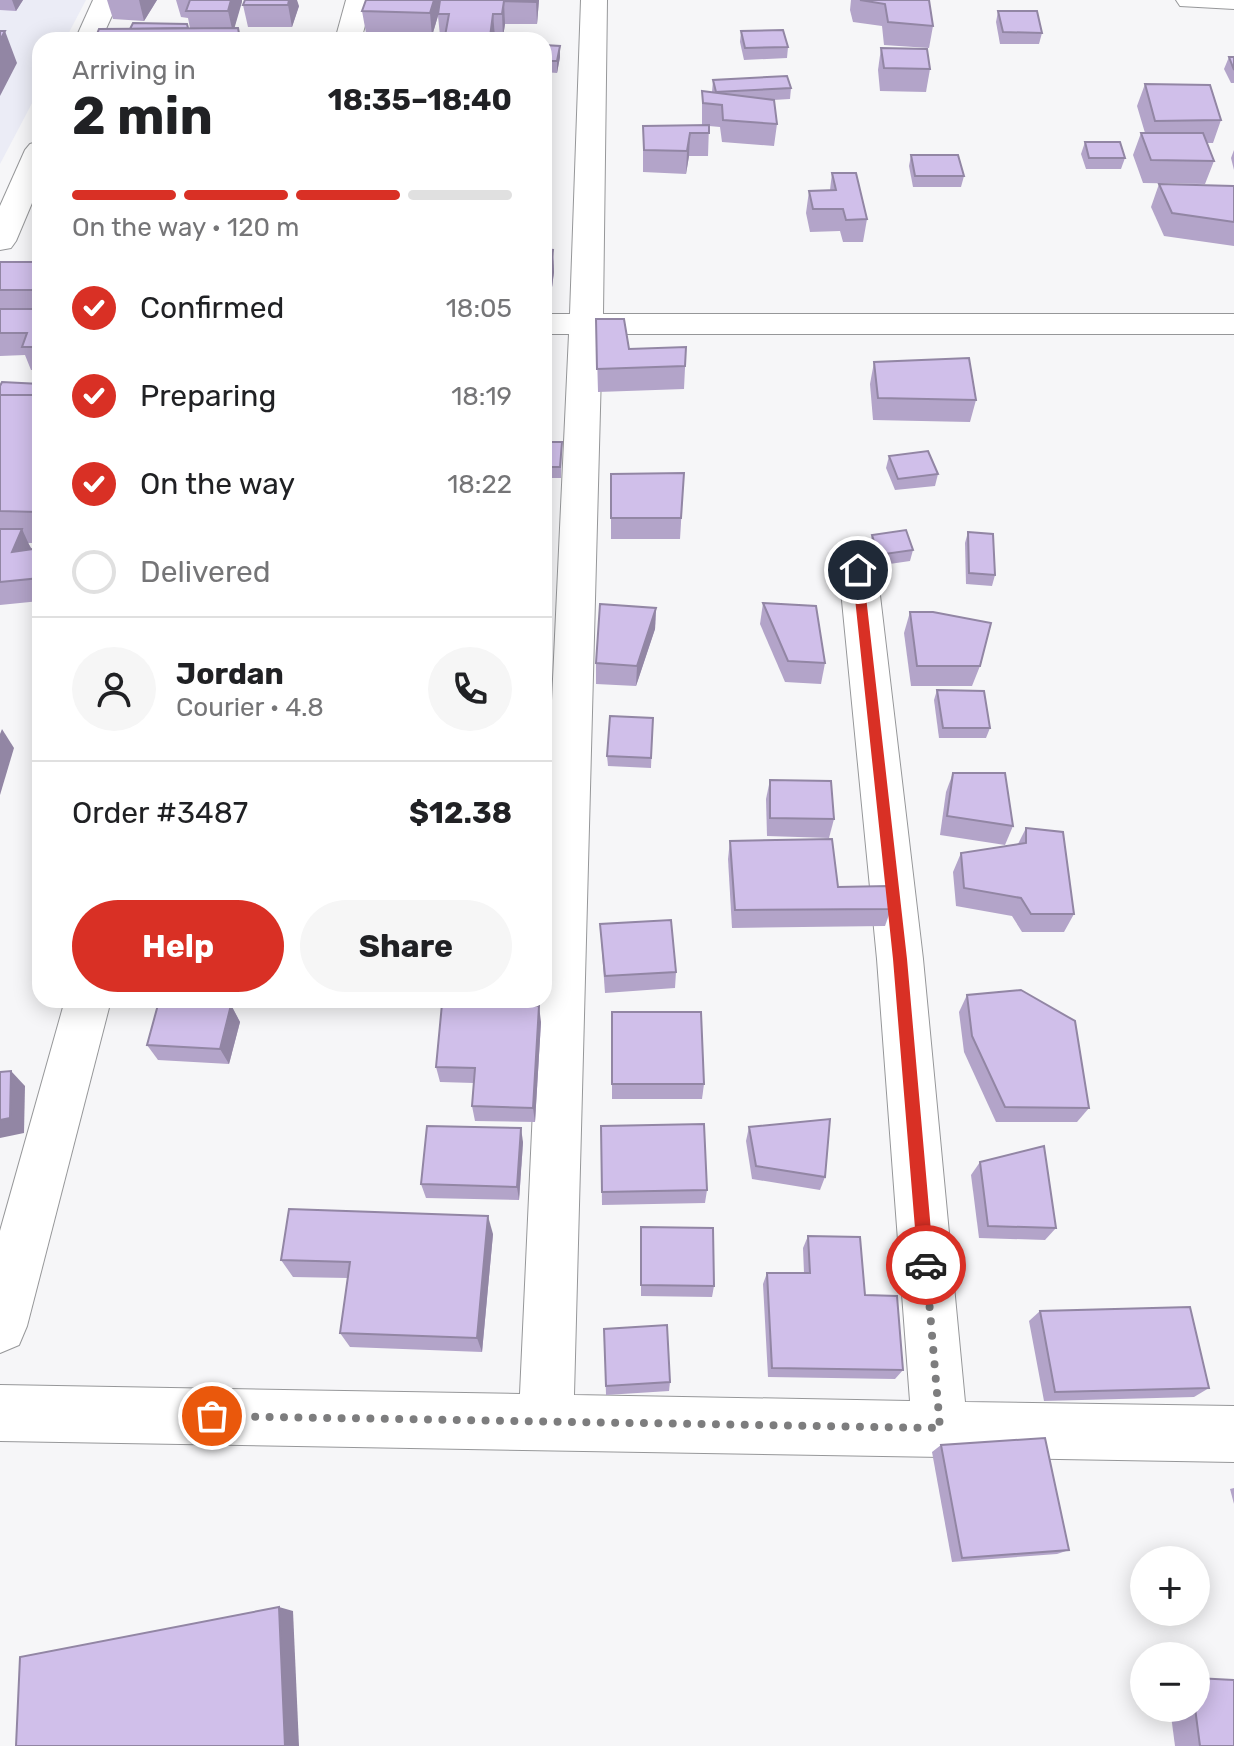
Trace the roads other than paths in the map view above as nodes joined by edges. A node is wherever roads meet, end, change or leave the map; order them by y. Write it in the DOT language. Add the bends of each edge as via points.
graph roads {
  1 [pos="106,0"];
  2 [pos="359,0"];
  3 [pos="594,0"];
  4 [pos="1189,0"];
  5 [pos="1234,1"];
  6 [pos="92,32"];
  7 [pos="350,32"];
  8 [pos="32,168"];
  9 [pos="0,241"];
  10 [pos="552,324"];
  11 [pos="1234,324"];
  12 [pos="586,325"];
  13 [pos="858,570"];
  14 [pos="86,1008"];
  15 [pos="0,1326"];
  16 [pos="0,1413"];
  17 [pos="546,1422"];
  18 [pos="940,1428"];
  19 [pos="1234,1434"];
  1 -- 6 [label="street"];
  2 -- 7 [label="street"];
  3 -- 12 [label="street"];
  4 -- 5 [label="street"];
  8 -- 9 [label="street"];
  10 -- 12 [label="street"];
  11 -- 12 [label="street"];
  12 -- 17 [label="street"];
  13 -- 18 [label="street" via="900,959"];
  14 -- 15 [label="street"];
  16 -- 17 [label="street"];
  17 -- 18 [label="street"];
  18 -- 19 [label="street"];
}
